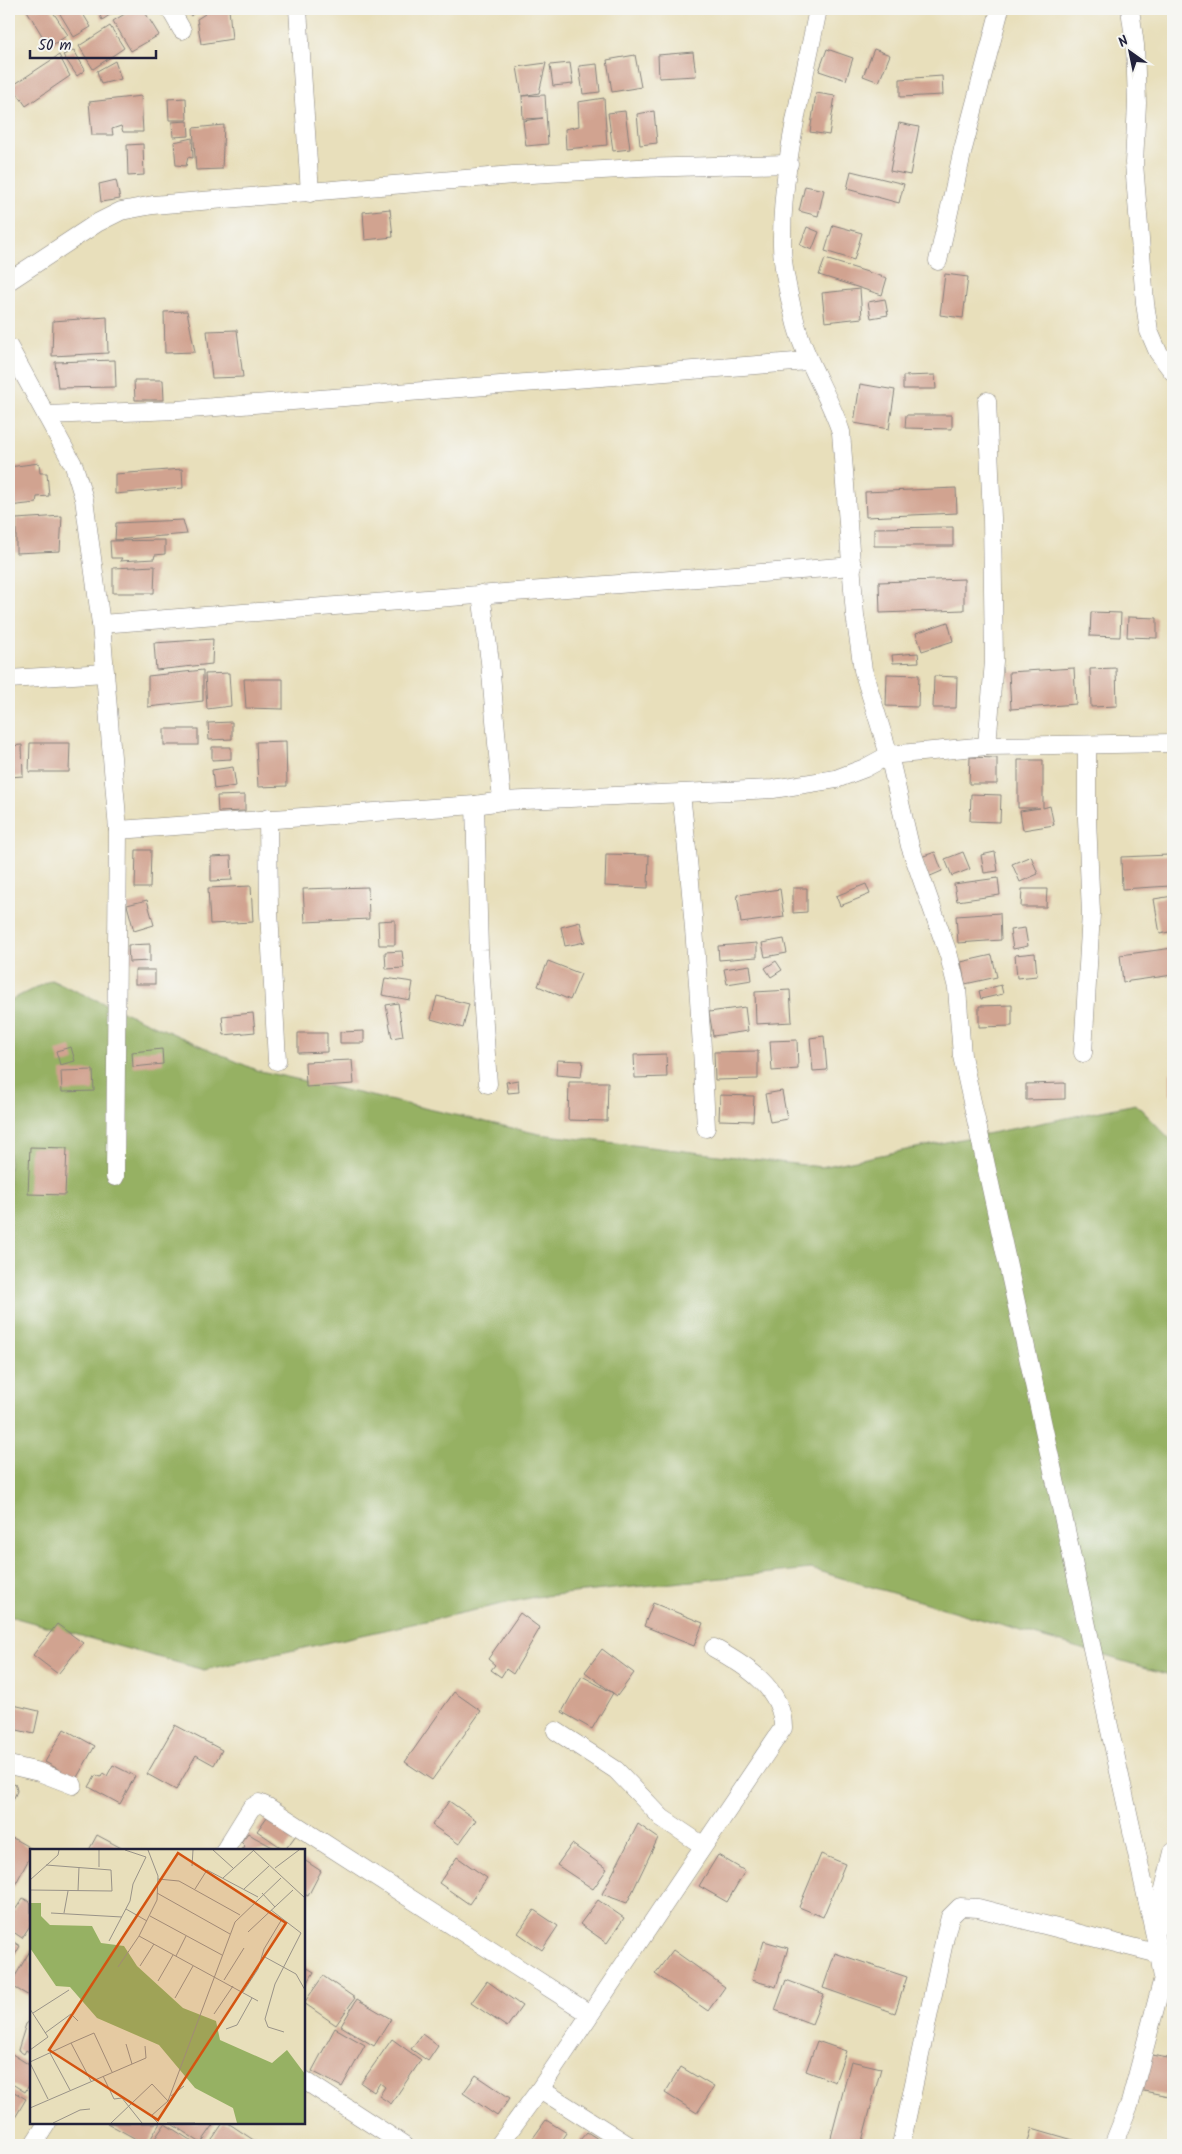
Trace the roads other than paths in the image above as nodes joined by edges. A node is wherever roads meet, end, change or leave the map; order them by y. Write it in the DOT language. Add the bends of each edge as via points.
graph roads {
  1 [pos="170,9"];
  2 [pos="298,9"];
  3 [pos="818,9"];
  4 [pos="1000,9"];
  5 [pos="1130,9"];
  6 [pos="182,30"];
  7 [pos="789,164"];
  8 [pos="310,193"];
  9 [pos="938,261"];
  10 [pos="9,281"];
  11 [pos="9,347"];
  12 [pos="808,361"];
  13 [pos="1172,369"];
  14 [pos="987,401"];
  15 [pos="46,415"];
  16 [pos="853,566"];
  17 [pos="481,594"];
  18 [pos="101,624"];
  19 [pos="105,673"];
  20 [pos="9,679"];
  21 [pos="1173,743"];
  22 [pos="1087,745"];
  23 [pos="987,746"];
  24 [pos="889,755"];
  25 [pos="682,794"];
  26 [pos="502,800"];
  27 [pos="475,805"];
  28 [pos="268,818"];
  29 [pos="118,830"];
  30 [pos="1083,1053"];
  31 [pos="277,1061"];
  32 [pos="488,1084"];
  33 [pos="706,1128"];
  34 [pos="115,1177"];
  35 [pos="714,1648"];
  36 [pos="556,1731"];
  37 [pos="9,1765"];
  38 [pos="73,1785"];
  39 [pos="702,1845"];
  40 [pos="226,1849"];
  41 [pos="1173,1852"];
  42 [pos="1159,1954"];
  43 [pos="590,2014"];
  44 [pos="305,2081"];
  45 [pos="540,2090"];
  46 [pos="46,2124"];
  47 [pos="32,2145"];
  48 [pos="404,2145"];
  49 [pos="499,2145"];
  50 [pos="628,2145"];
  51 [pos="901,2145"];
  52 [pos="1113,2145"];
  1 -- 6 [label="street"];
  2 -- 8 [label="street"];
  3 -- 7 [label="street"];
  4 -- 9 [label="street"];
  5 -- 13 [label="street" via="1136,64 1134,163 1145,303 1158,352"];
  7 -- 8 [label="street" via="523,174"];
  7 -- 12 [label="street" via="782,246 794,316"];
  8 -- 10 [label="street" via="153,205 121,211 64,243"];
  11 -- 15 [label="street"];
  12 -- 15 [label="street" via="177,410"];
  12 -- 16 [label="street" via="833,407 841,432"];
  14 -- 23 [label="street" via="994,661"];
  15 -- 18 [label="street" via="74,466 84,499"];
  16 -- 17 [label="street"];
  16 -- 24 [label="street" via="855,615 863,670"];
  17 -- 18 [label="street"];
  17 -- 26 [label="street"];
  18 -- 19 [label="street"];
  19 -- 20 [label="street"];
  19 -- 29 [label="street"];
  21 -- 22 [label="street"];
  22 -- 23 [label="street"];
  22 -- 30 [label="street" via="1091,913"];
  23 -- 24 [label="street"];
  24 -- 25 [label="street" via="836,779 773,789"];
  24 -- 42 [label="street" via="910,846 958,988 962,1056"];
  25 -- 26 [label="street"];
  25 -- 33 [label="street" via="691,872"];
  26 -- 27 [label="street"];
  27 -- 28 [label="street"];
  27 -- 32 [label="street" via="479,950"];
  28 -- 29 [label="street"];
  28 -- 31 [label="street"];
  29 -- 34 [label="street"];
  35 -- 39 [label="street" via="748,1667 779,1702 783,1716 782,1728"];
  36 -- 39 [label="street" via="616,1770 662,1818"];
  37 -- 38 [label="street"];
  39 -- 43 [label="street"];
  40 -- 43 [label="street" via="251,1808 259,1803 268,1807"];
  41 -- 42 [label="street" via="1160,1900"];
  42 -- 51 [label="street" via="978,1908 960,1907 950,1917 945,1937"];
  42 -- 52 [label="street" via="1163,1978 1130,2103"];
  43 -- 45 [label="street"];
  44 -- 48 [label="street"];
  45 -- 49 [label="street"];
  45 -- 50 [label="street"];
  46 -- 47 [label="street"];
}
